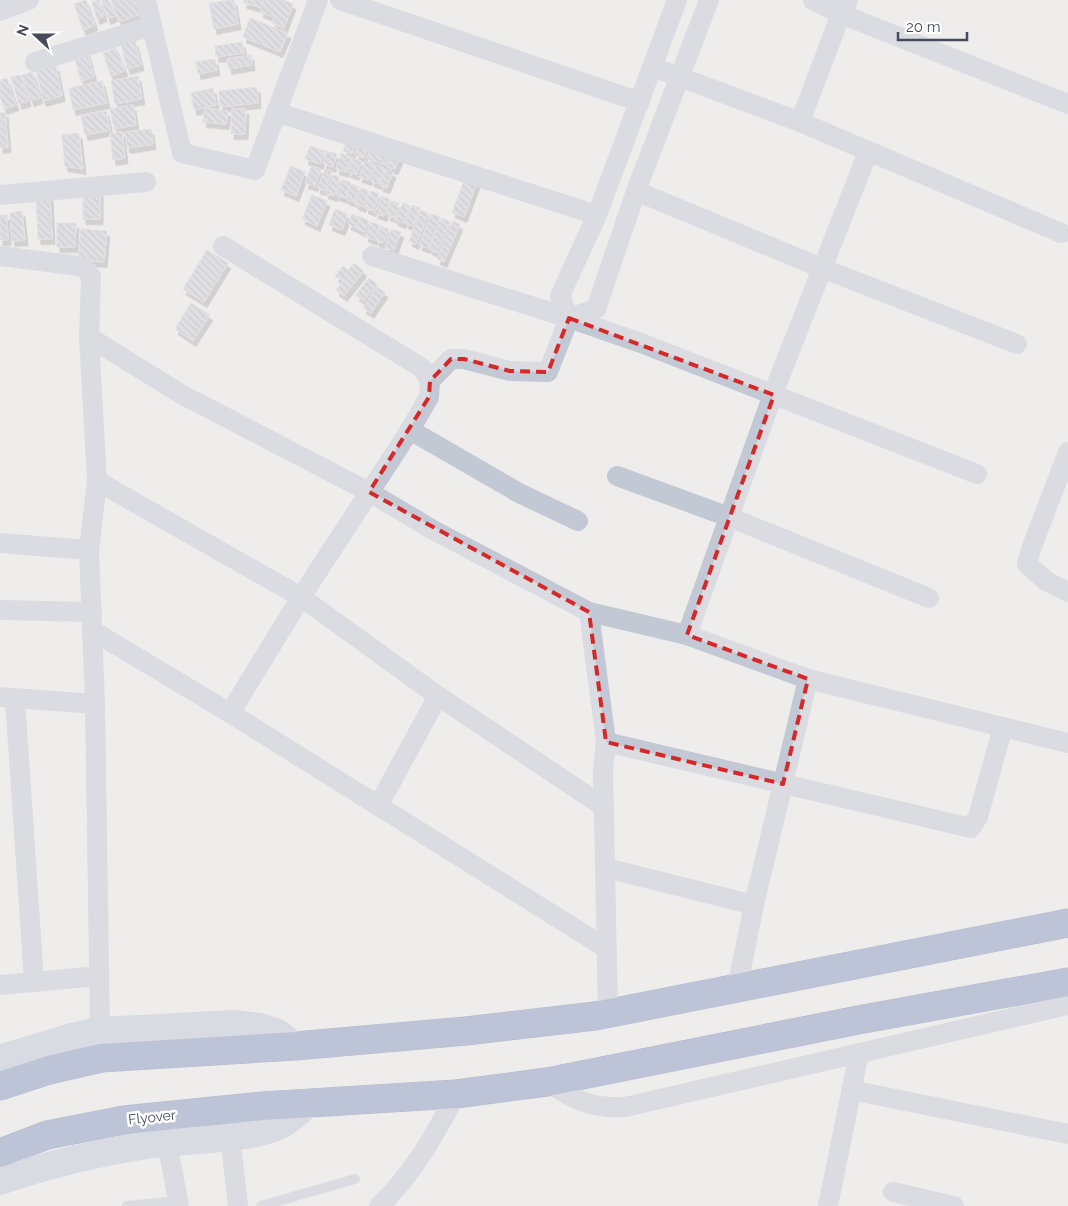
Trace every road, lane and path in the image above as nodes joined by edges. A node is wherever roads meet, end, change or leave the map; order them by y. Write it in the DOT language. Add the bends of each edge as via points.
graph roads {
  1 [pos="29,0"];
  2 [pos="146,0"];
  3 [pos="318,0"];
  4 [pos="340,0"];
  5 [pos="677,0"];
  6 [pos="709,0"];
  7 [pos="813,0"];
  8 [pos="845,7"];
  9 [pos="0,11"];
  10 [pos="152,26"];
  11 [pos="35,62"];
  12 [pos="653,67"];
  13 [pos="679,78"];
  14 [pos="640,102"];
  15 [pos="1068,104"];
  16 [pos="276,112"];
  17 [pos="800,122"];
  18 [pos="868,152"];
  19 [pos="146,182"];
  20 [pos="636,191"];
  21 [pos="0,195"];
  22 [pos="597,215"];
  23 [pos="1061,233"];
  24 [pos="223,246"];
  25 [pos="0,256"];
  26 [pos="372,256"];
  27 [pos="824,269"];
  28 [pos="569,318"];
  29 [pos="89,337"];
  30 [pos="1018,344"];
  31 [pos="430,381"];
  32 [pos="774,395"];
  33 [pos="410,430"];
  34 [pos="1068,455"];
  35 [pos="977,474"];
  36 [pos="617,476"];
  37 [pos="97,481"];
  38 [pos="369,492"];
  39 [pos="729,517"];
  40 [pos="578,521"];
  41 [pos="0,542"];
  42 [pos="89,550"];
  43 [pos="1068,592"];
  44 [pos="301,597"];
  45 [pos="929,598"];
  46 [pos="0,610"];
  47 [pos="589,612"];
  48 [pos="92,622"];
  49 [pos="687,636"];
  50 [pos="808,679"];
  51 [pos="438,696"];
  52 [pos="7,698"];
  53 [pos="95,704"];
  54 [pos="230,713"];
  55 [pos="1003,727"];
  56 [pos="606,742"];
  57 [pos="1068,743"];
  58 [pos="782,784"];
  59 [pos="378,806"];
  60 [pos="604,807"];
  61 [pos="606,868"];
  62 [pos="754,905"];
  63 [pos="1068,923"];
  64 [pos="606,948"];
  65 [pos="98,976"];
  66 [pos="34,981"];
  67 [pos="1068,982"];
  68 [pos="0,985"];
  69 [pos="737,988"];
  70 [pos="1068,1005"];
  71 [pos="608,1014"];
  72 [pos="100,1032"];
  73 [pos="296,1046"];
  74 [pos="859,1053"];
  75 [pos="0,1059"];
  76 [pos="547,1082"];
  77 [pos="0,1086"];
  78 [pos="851,1090"];
  79 [pos="456,1094"];
  80 [pos="308,1103"];
  81 [pos="1068,1134"];
  82 [pos="230,1136"];
  83 [pos="167,1142"];
  84 [pos="0,1152"];
  85 [pos="355,1179"];
  86 [pos="0,1181"];
  87 [pos="893,1192"];
  88 [pos="178,1204"];
  89 [pos="127,1206"];
  90 [pos="238,1206"];
  91 [pos="261,1206"];
  92 [pos="379,1206"];
  93 [pos="828,1206"];
  94 [pos="954,1206"];
  1 -- 9 [label="street"];
  2 -- 10 [label="street"];
  3 -- 16 [label="street"];
  4 -- 14 [label="street"];
  5 -- 12 [label="street"];
  6 -- 13 [label="street"];
  7 -- 8 [label="street"];
  8 -- 15 [label="street"];
  8 -- 17 [label="street"];
  10 -- 11 [label="street"];
  10 -- 16 [label="street" via="182,153 255,170"];
  12 -- 13 [label="street"];
  12 -- 14 [label="street"];
  13 -- 17 [label="street"];
  13 -- 20 [label="street"];
  14 -- 22 [label="street"];
  16 -- 22 [label="street"];
  17 -- 18 [label="street"];
  18 -- 23 [label="street"];
  18 -- 27 [label="street"];
  19 -- 21 [label="street"];
  20 -- 27 [label="street"];
  20 -- 28 [label="street" via="596,309"];
  22 -- 28 [label="street" via="560,296"];
  24 -- 31 [label="street" via="422,368"];
  25 -- 29 [label="street" via="79,266 86,270 91,276"];
  26 -- 28 [label="street"];
  27 -- 30 [label="street"];
  27 -- 32 [label="street"];
  28 -- 31 [label="street" via="548,372 510,371 464,359 451,359"];
  28 -- 32 [label="street"];
  29 -- 37 [label="street"];
  29 -- 38 [label="street" via="181,394"];
  31 -- 33 [label="street" via="430,397"];
  32 -- 35 [label="street"];
  32 -- 39 [label="street"];
  33 -- 38 [label="street"];
  33 -- 40 [label="street" via="519,493"];
  34 -- 43 [label="street" via="1028,564 1046,581"];
  36 -- 39 [label="street"];
  37 -- 42 [label="street"];
  37 -- 44 [label="street"];
  38 -- 44 [label="street"];
  38 -- 47 [label="street" via="435,531"];
  39 -- 45 [label="street"];
  39 -- 49 [label="street"];
  41 -- 42 [label="street"];
  42 -- 48 [label="street"];
  44 -- 51 [label="street"];
  44 -- 54 [label="street"];
  46 -- 48 [label="street"];
  47 -- 49 [label="street"];
  47 -- 56 [label="street"];
  48 -- 53 [label="street"];
  48 -- 54 [label="street"];
  49 -- 50 [label="street"];
  50 -- 55 [label="street"];
  50 -- 58 [label="street"];
  51 -- 59 [label="street"];
  51 -- 60 [label="street"];
  52 -- 53 [label="street"];
  52 -- 66 [label="street"];
  53 -- 65 [label="street"];
  54 -- 59 [label="street"];
  55 -- 57 [label="street"];
  55 -- 58 [label="street" via="978,817 971,828"];
  56 -- 58 [label="street"];
  56 -- 60 [label="street"];
  58 -- 62 [label="street"];
  59 -- 64 [label="street"];
  60 -- 61 [label="street"];
  61 -- 62 [label="street"];
  61 -- 64 [label="street"];
  62 -- 69 [label="street"];
  63 -- 69 [label="highway"];
  64 -- 71 [label="street"];
  65 -- 66 [label="street"];
  65 -- 72 [label="street"];
  66 -- 68 [label="street"];
  67 -- 76 [label="highway, Flyover"];
  69 -- 71 [label="highway"];
  70 -- 74 [label="street"];
  71 -- 73 [label="highway"];
  72 -- 73 [label="main road" via="233,1024 278,1033"];
  72 -- 75 [label="main road" via="71,1036"];
  73 -- 77 [label="highway" via="101,1058 48,1070"];
  74 -- 76 [label="street" via="625,1107 588,1105"];
  74 -- 78 [label="street"];
  76 -- 79 [label="highway, Flyover"];
  78 -- 81 [label="street"];
  78 -- 93 [label="street"];
  79 -- 80 [label="highway, Flyover"];
  79 -- 92 [label="street" via="414,1168"];
  80 -- 82 [label="main road" via="281,1126 260,1133"];
  80 -- 84 [label="highway, Flyover" via="124,1120 47,1135"];
  82 -- 83 [label="main road"];
  82 -- 90 [label="street"];
  83 -- 86 [label="main road" via="92,1154"];
  83 -- 88 [label="street"];
  85 -- 91 [label="lane"];
  87 -- 94 [label="street"];
  88 -- 89 [label="lane"];
}
